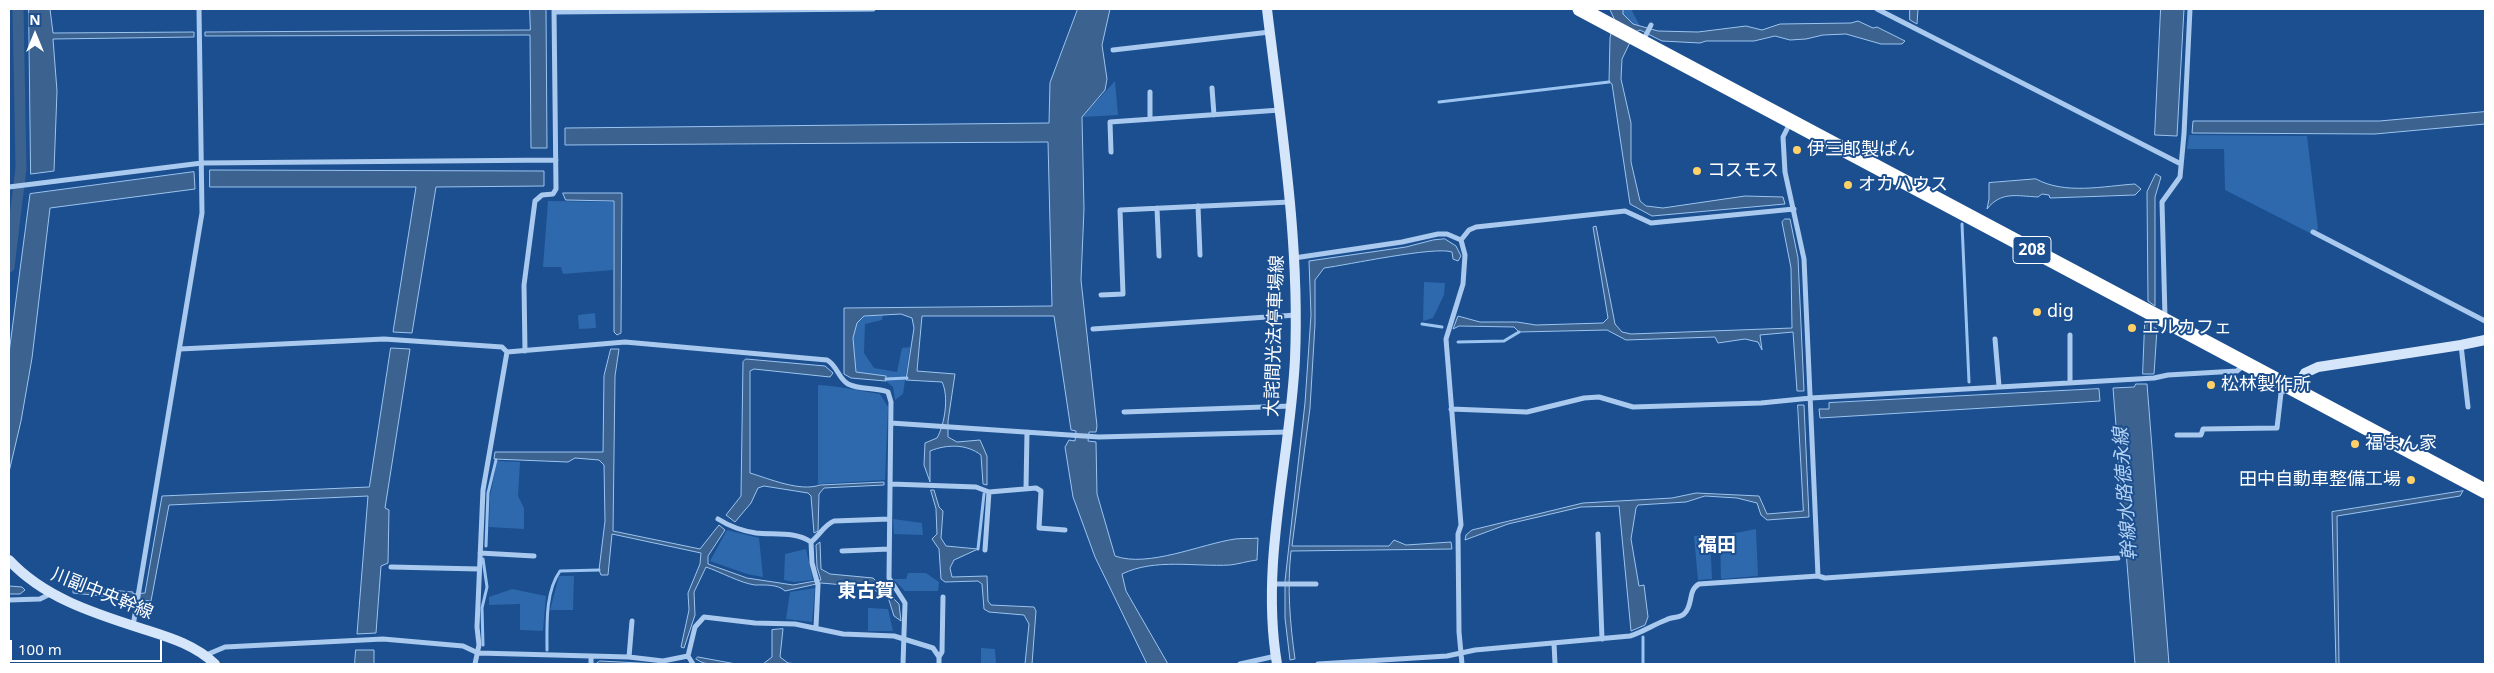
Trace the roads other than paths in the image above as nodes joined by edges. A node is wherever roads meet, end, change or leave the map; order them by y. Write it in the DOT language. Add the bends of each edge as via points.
graph roads {
  1 [pos="199,9"];
  2 [pos="873,9"];
  3 [pos="1267,9"];
  4 [pos="1580,9"];
  5 [pos="1877,9"];
  6 [pos="2190,9"];
  7 [pos="554,10"];
  8 [pos="1650,25"];
  9 [pos="1270,32"];
  10 [pos="1644,39"];
  11 [pos="1113,50"];
  12 [pos="1212,88"];
  13 [pos="1150,92"];
  14 [pos="1280,110"];
  15 [pos="1214,115"];
  16 [pos="1150,119"];
  17 [pos="1791,120"];
  18 [pos="1111,152"];
  19 [pos="556,160"];
  20 [pos="202,163"];
  21 [pos="2181,164"];
  22 [pos="12,186"];
  23 [pos="1291,202"];
  24 [pos="1198,206"];
  25 [pos="1157,208"];
  26 [pos="1794,209"];
  27 [pos="2313,232"];
  28 [pos="1461,240"];
  29 [pos="1200,255"];
  30 [pos="1159,256"];
  31 [pos="1294,258"];
  32 [pos="1101,295"];
  33 [pos="1296,315"];
  34 [pos="2485,321"];
  35 [pos="2164,322"];
  36 [pos="1093,329"];
  37 [pos="2070,335"];
  38 [pos="1995,340"];
  39 [pos="2485,340"];
  40 [pos="2461,345"];
  41 [pos="180,349"];
  42 [pos="525,351"];
  43 [pos="507,352"];
  44 [pos="2247,363"];
  45 [pos="2070,382"];
  46 [pos="1999,386"];
  47 [pos="2295,390"];
  48 [pos="1811,398"];
  49 [pos="1291,406"];
  50 [pos="2468,407"];
  51 [pos="1450,409"];
  52 [pos="1124,412"];
  53 [pos="891,423"];
  54 [pos="1027,432"];
  55 [pos="1288,432"];
  56 [pos="2177,435"];
  57 [pos="891,484"];
  58 [pos="1026,488"];
  59 [pos="2485,491"];
  60 [pos="990,492"];
  61 [pos="718,519"];
  62 [pos="889,519"];
  63 [pos="1065,530"];
  64 [pos="1598,534"];
  65 [pos="811,542"];
  66 [pos="889,549"];
  67 [pos="985,550"];
  68 [pos="842,551"];
  69 [pos="480,553"];
  70 [pos="534,556"];
  71 [pos="2118,558"];
  72 [pos="9,560"];
  73 [pos="391,567"];
  74 [pos="480,569"];
  75 [pos="1818,576"];
  76 [pos="1276,584"];
  77 [pos="1316,584"];
  78 [pos="50,594"];
  79 [pos="943,598"];
  80 [pos="9,600"];
  81 [pos="632,621"];
  82 [pos="133,626"];
  83 [pos="816,627"];
  84 [pos="904,638"];
  85 [pos="1602,638"];
  86 [pos="1554,643"];
  87 [pos="478,653"];
  88 [pos="1461,654"];
  89 [pos="206,655"];
  90 [pos="591,656"];
  91 [pos="688,656"];
  92 [pos="629,657"];
  93 [pos="939,657"];
  94 [pos="1277,660"];
  95 [pos="642,662"];
  96 [pos="215,664"];
  97 [pos="475,664"];
  98 [pos="591,664"];
  99 [pos="693,664"];
  100 [pos="904,664"];
  101 [pos="939,664"];
  102 [pos="1240,664"];
  103 [pos="1318,664"];
  104 [pos="1462,664"];
  105 [pos="1555,664"];
  1 -- 20 [label="street"];
  2 -- 7 [label="street"];
  3 -- 9 [label="main road, 大詫間光法停車場線"];
  4 -- 10 [label="highway, 208"];
  5 -- 21 [label="street"];
  6 -- 21 [label="street"];
  7 -- 19 [label="street"];
  8 -- 10 [label="street"];
  9 -- 11 [label="street"];
  9 -- 14 [label="main road, 大詫間光法停車場線"];
  10 -- 17 [label="highway, 208"];
  12 -- 15 [label="street"];
  13 -- 16 [label="street"];
  14 -- 15 [label="street"];
  14 -- 23 [label="main road, 大詫間光法停車場線"];
  15 -- 16 [label="street"];
  16 -- 18 [label="street" via="1110,122"];
  17 -- 26 [label="street" via="1783,137"];
  17 -- 35 [label="highway, 208"];
  19 -- 20 [label="street"];
  19 -- 42 [label="street" via="555,193 542,195 535,201 524,285"];
  20 -- 22 [label="street"];
  20 -- 41 [label="street" via="202,213"];
  21 -- 35 [label="street" via="2180,176 2162,202"];
  23 -- 24 [label="street"];
  23 -- 31 [label="main road, 大詫間光法停車場線"];
  24 -- 25 [label="street"];
  24 -- 29 [label="street"];
  25 -- 30 [label="street"];
  25 -- 32 [label="street" via="1120,210 1123,294"];
  26 -- 28 [label="street" via="1651,223 1625,212 1476,227"];
  26 -- 48 [label="street" via="1804,259"];
  27 -- 34 [label="street"];
  28 -- 31 [label="street" via="1438,234"];
  28 -- 51 [label="street" via="1465,255 1463,284 1446,339"];
  31 -- 33 [label="main road, 大詫間光法停車場線"];
  33 -- 36 [label="street"];
  33 -- 49 [label="main road, 大詫間光法停車場線"];
  35 -- 44 [label="highway, 208"];
  37 -- 45 [label="street"];
  38 -- 46 [label="street"];
  39 -- 40 [label="main road"];
  40 -- 47 [label="main road" via="2318,367 2305,373"];
  40 -- 50 [label="street"];
  41 -- 43 [label="street" via="384,339 502,347"];
  41 -- 82 [label="street"];
  42 -- 43 [label="street"];
  42 -- 53 [label="street" via="625,342 827,360 850,385 888,392"];
  43 -- 69 [label="street" via="483,490"];
  44 -- 45 [label="street" via="2237,371"];
  44 -- 47 [label="highway, 208"];
  45 -- 46 [label="street"];
  46 -- 48 [label="street"];
  47 -- 56 [label="street" via="2281,393 2277,428 2203,429 2201,435"];
  47 -- 59 [label="highway, 208"];
  48 -- 51 [label="street" via="1633,407 1599,397 1527,412"];
  48 -- 75 [label="street"];
  49 -- 52 [label="street"];
  49 -- 55 [label="main road, 大詫間光法停車場線"];
  51 -- 88 [label="street" via="1461,525 1458,534"];
  53 -- 54 [label="street"];
  53 -- 57 [label="street"];
  54 -- 55 [label="street" via="1090,436"];
  54 -- 58 [label="street"];
  55 -- 76 [label="main road, 大詫間光法停車場線" via="1272,550"];
  57 -- 60 [label="street" via="976,487"];
  57 -- 62 [label="street"];
  58 -- 60 [label="street"];
  58 -- 63 [label="street" via="1040,491 1038,528"];
  60 -- 67 [label="street"];
  61 -- 65 [label="street" via="757,533 771,532"];
  62 -- 65 [label="street" via="834,521 827,524 821,535"];
  62 -- 66 [label="street"];
  64 -- 85 [label="street"];
  65 -- 83 [label="street" via="812,563 818,582"];
  66 -- 68 [label="street"];
  66 -- 84 [label="street" via="889,578 905,603"];
  69 -- 70 [label="street"];
  69 -- 74 [label="street"];
  71 -- 75 [label="street"];
  72 -- 78 [label="main road, 川副中央幹線" via="24,576"];
  73 -- 74 [label="street"];
  74 -- 87 [label="street"];
  75 -- 85 [label="street" via="1699,584 1691,592 1690,606 1683,615 1630,636"];
  76 -- 77 [label="street"];
  76 -- 94 [label="main road, 大詫間光法停車場線"];
  78 -- 80 [label="street" via="40,599"];
  78 -- 82 [label="main road, 川副中央幹線"];
  79 -- 93 [label="street" via="942,652"];
  81 -- 92 [label="street"];
  82 -- 89 [label="main road, 川副中央幹線" via="188,644"];
  83 -- 84 [label="street" via="843,634"];
  83 -- 91 [label="street" via="704,617 695,627"];
  84 -- 93 [label="street" via="933,648"];
  84 -- 100 [label="street"];
  85 -- 86 [label="street"];
  86 -- 88 [label="street"];
  86 -- 105 [label="street"];
  87 -- 89 [label="street" via="463,646 383,639 225,647"];
  87 -- 90 [label="street"];
  87 -- 97 [label="street"];
  88 -- 103 [label="street"];
  88 -- 104 [label="street"];
  89 -- 96 [label="main road, 川副中央幹線"];
  90 -- 92 [label="street"];
  90 -- 98 [label="street"];
  91 -- 95 [label="street"];
  91 -- 99 [label="street"];
  92 -- 95 [label="street"];
  93 -- 101 [label="street"];
  94 -- 102 [label="street"];
}
